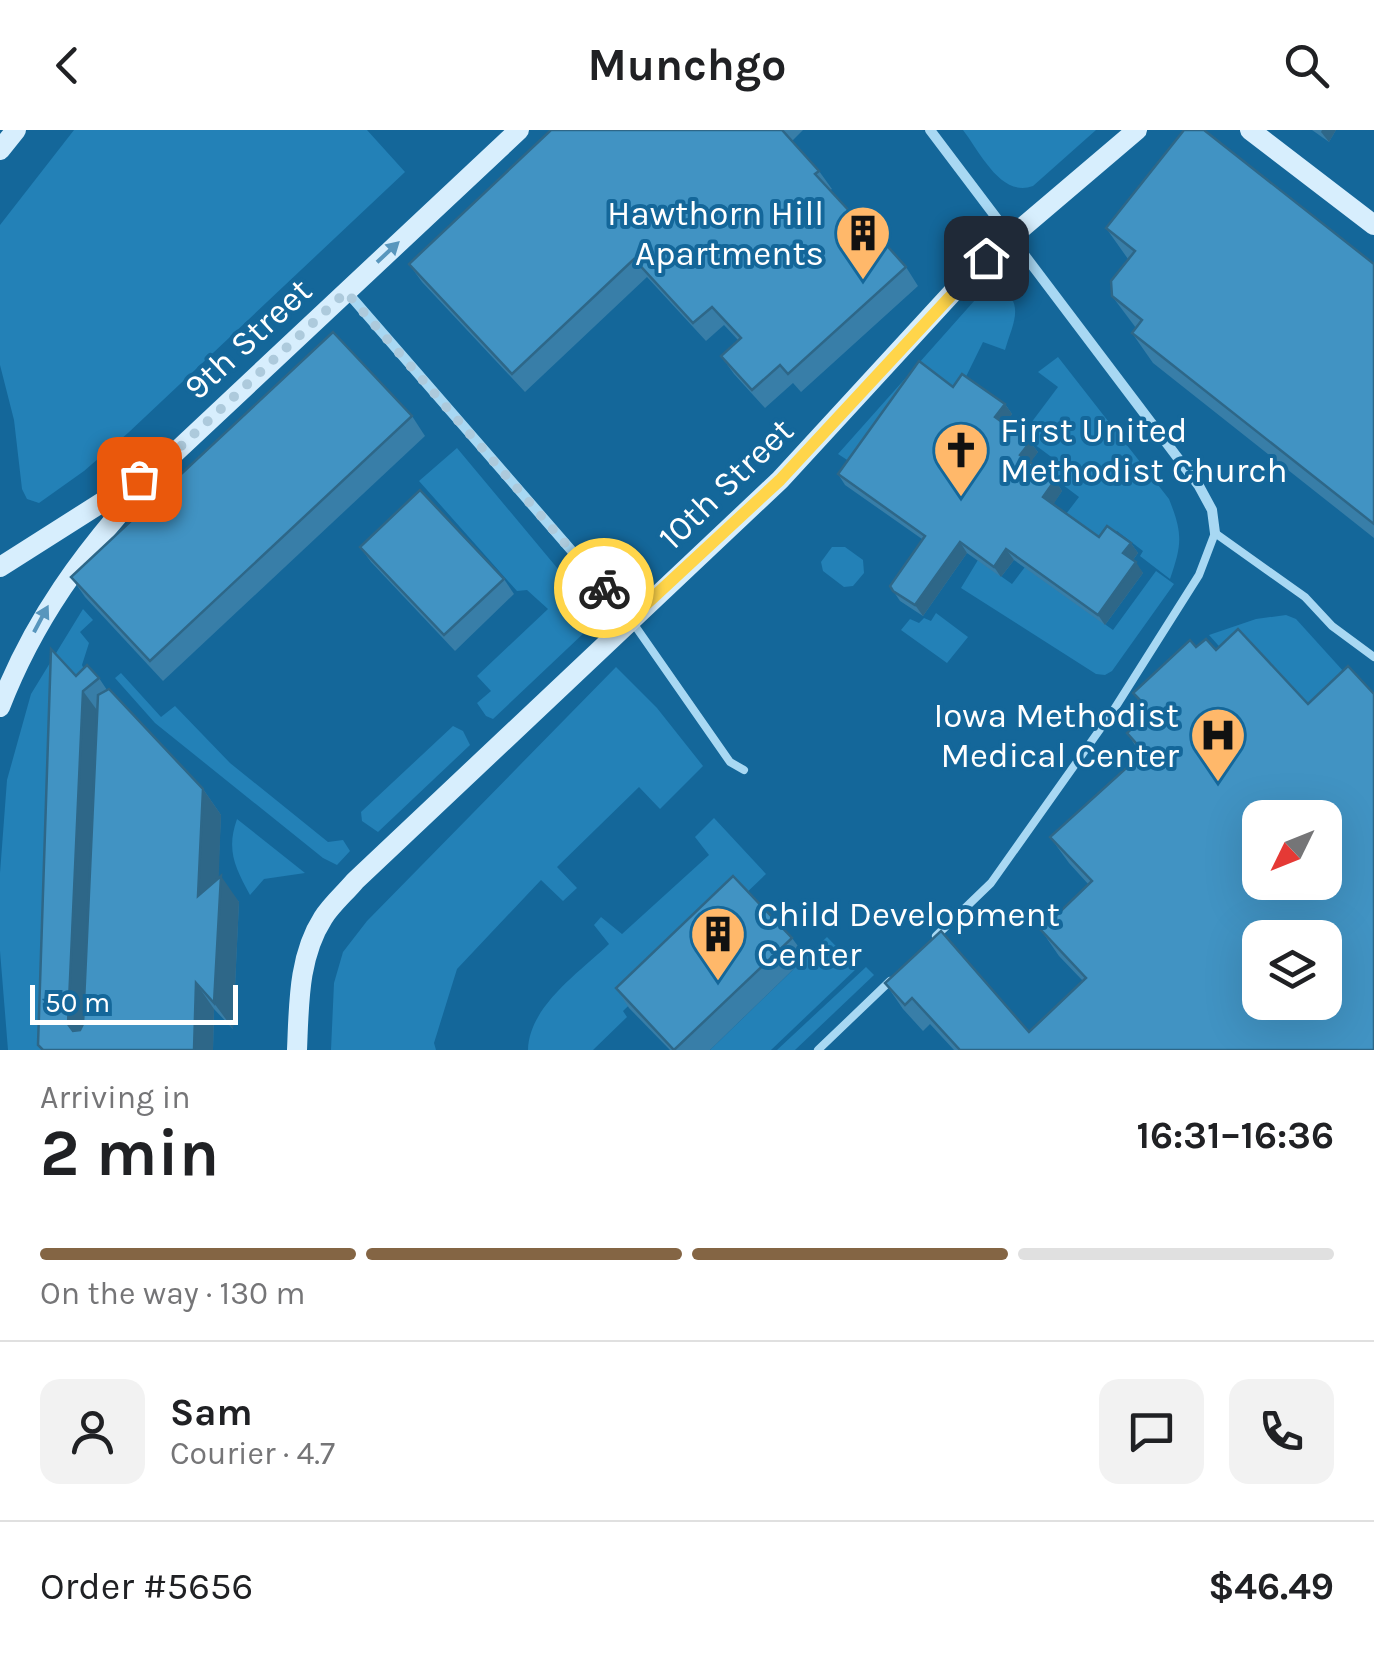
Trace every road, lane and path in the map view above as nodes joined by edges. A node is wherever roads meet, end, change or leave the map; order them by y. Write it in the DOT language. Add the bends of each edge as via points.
graph roads {
  1 [pos="16,130"];
  2 [pos="519,130"];
  3 [pos="930,130"];
  4 [pos="1137,130"];
  5 [pos="1250,130"];
  6 [pos="0,150"];
  7 [pos="1374,225"];
  8 [pos="1012,238"];
  9 [pos="346,292"];
  10 [pos="164,462"];
  11 [pos="1216,533"];
  12 [pos="0,567"];
  13 [pos="630,619"];
  14 [pos="1374,657"];
  15 [pos="0,707"];
  16 [pos="744,770"];
  17 [pos="932,940"];
  18 [pos="899,973"];
  19 [pos="297,1050"];
  20 [pos="818,1050"];
  1 -- 6 [label="street"];
  9 -- 2 [label="street, 9th Street, one-way"];
  3 -- 8 [label="street"];
  4 -- 8 [label="street, 10th Street"];
  5 -- 7 [label="street"];
  8 -- 11 [label="street" via="1199,486"];
  8 -- 13 [label="street, 10th Street" via="964,278 780,480"];
  9 -- 10 [label="street, 9th Street"];
  9 -- 13 [label="street"];
  10 -- 12 [label="street, 9th Street"];
  15 -- 10 [label="street, one-way" via="60,587"];
  11 -- 14 [label="lane"];
  11 -- 17 [label="lane" via="1199,576 1113,711 992,883"];
  13 -- 16 [label="lane" via="730,762"];
  13 -- 19 [label="street, 10th Street" via="324,917 299,998"];
  18 -- 20 [label="lane"];
}
